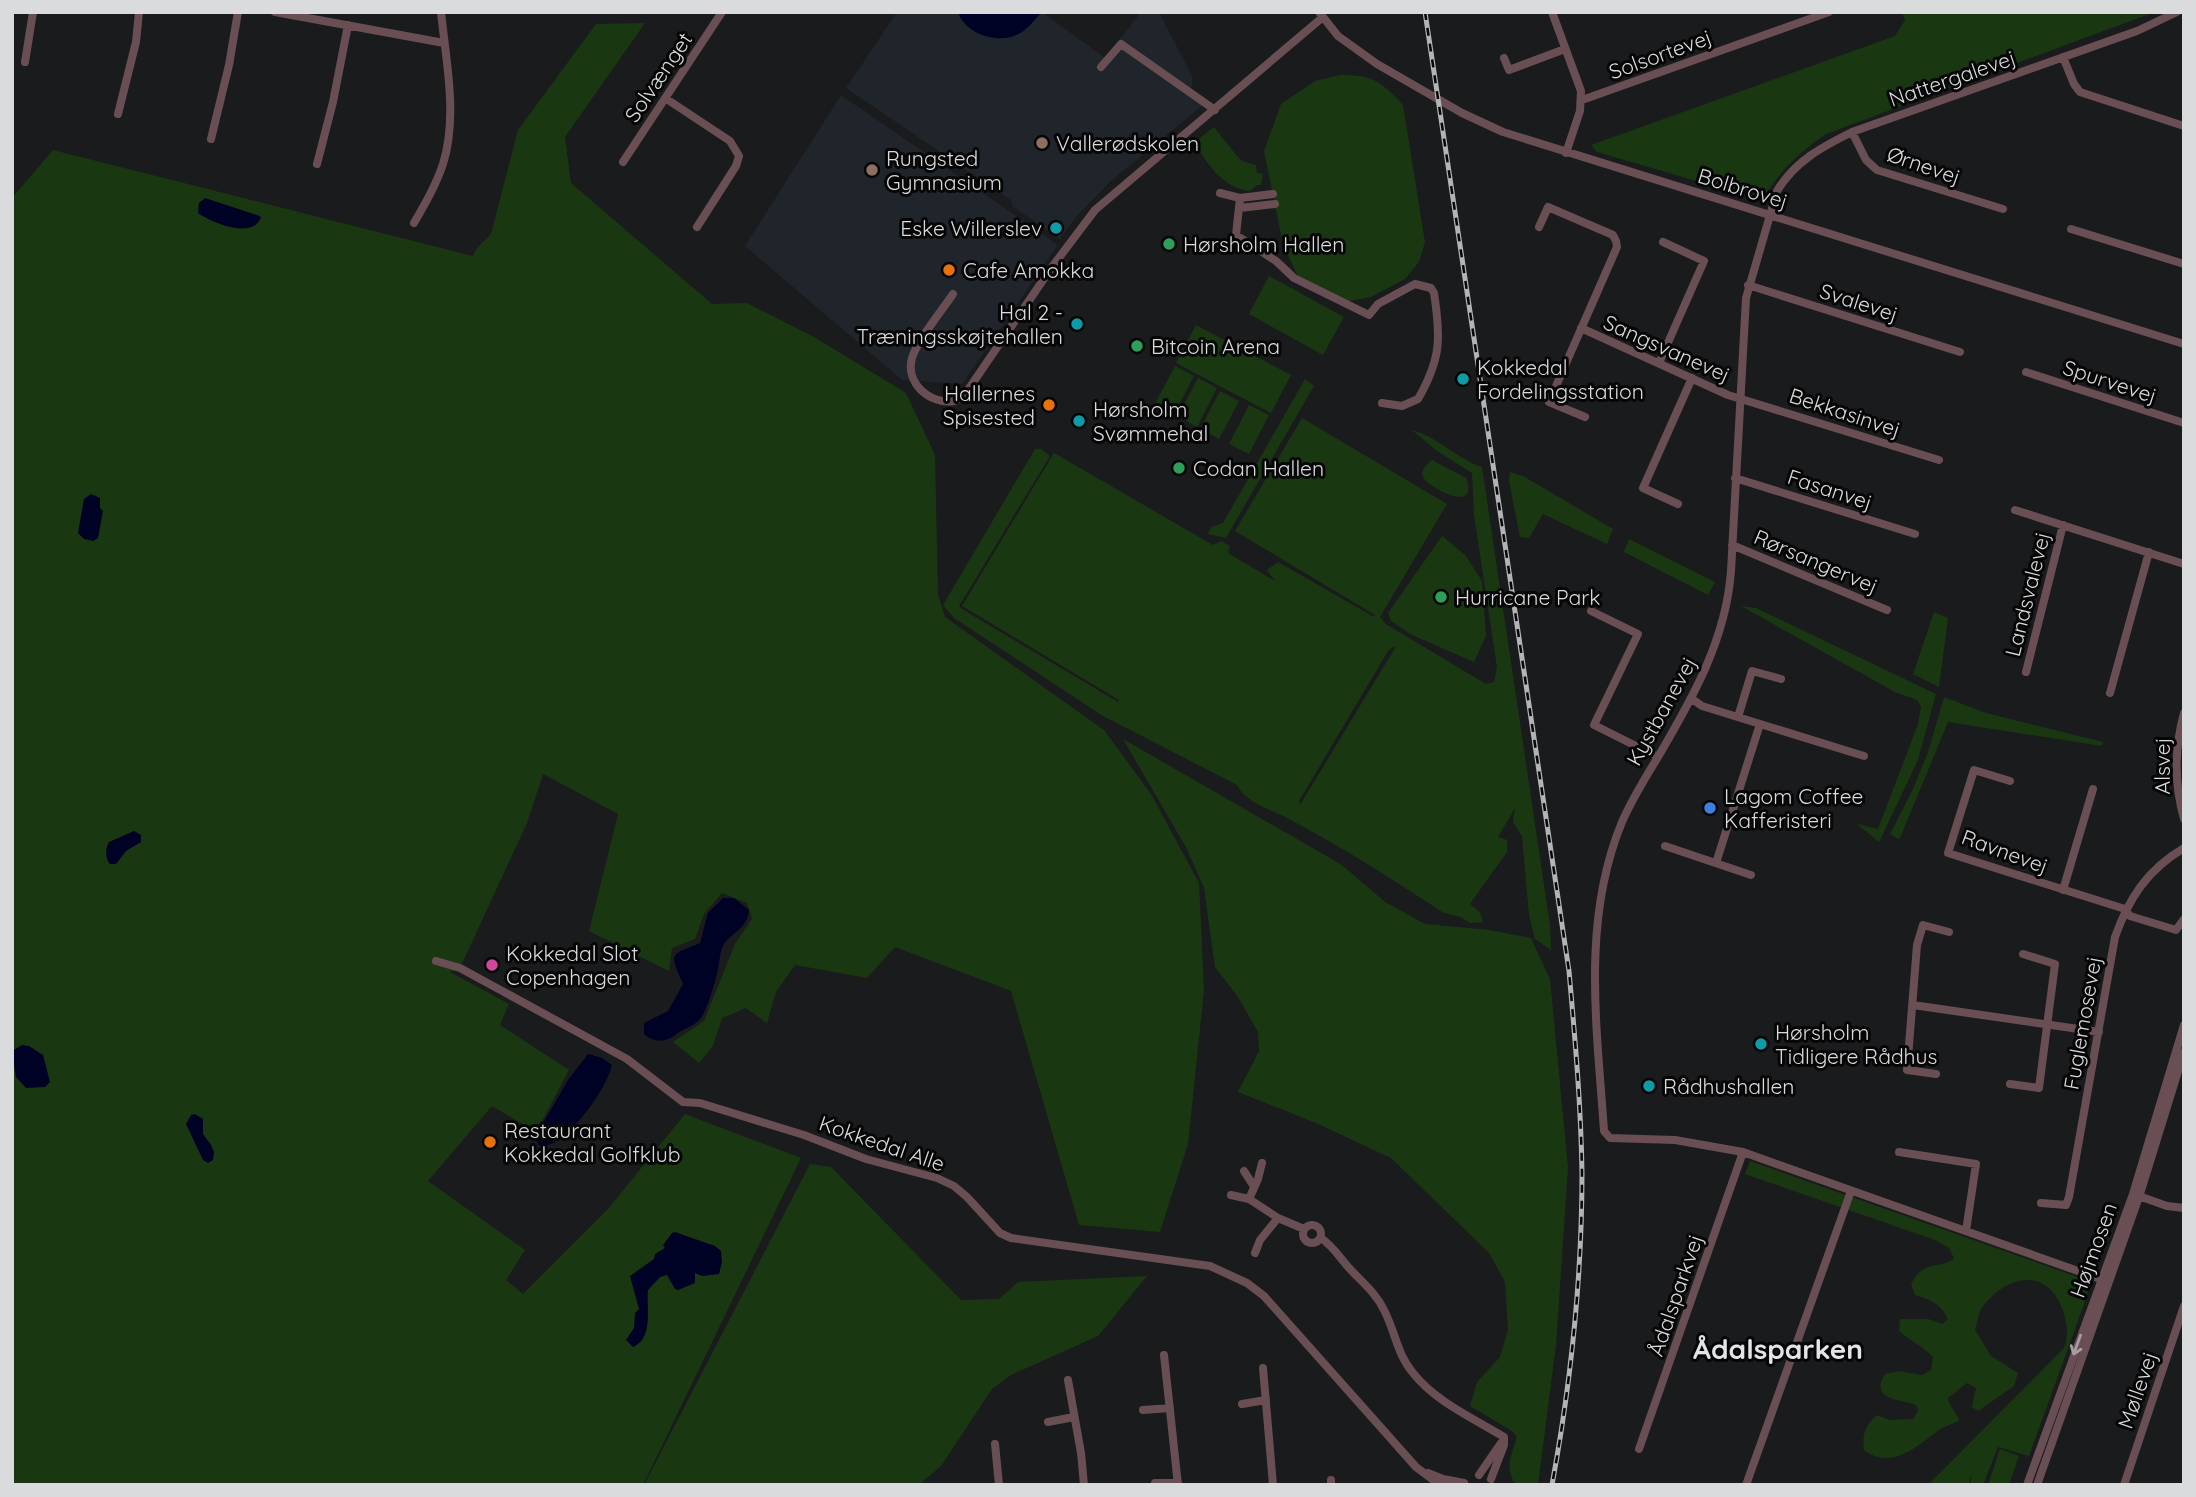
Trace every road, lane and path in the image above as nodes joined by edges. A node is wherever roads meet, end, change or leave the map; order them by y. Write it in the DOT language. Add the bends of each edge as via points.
graph roads {
  1 [pos="33,12"];
  2 [pos="139,12"];
  3 [pos="238,12"];
  4 [pos="275,12"];
  5 [pos="441,12"];
  6 [pos="722,12"];
  7 [pos="1563,12"];
  8 [pos="1829,12"];
  9 [pos="2177,12"];
  10 [pos="1321,14"];
  11 [pos="1553,15"];
  12 [pos="348,25"];
  13 [pos="444,43"];
  14 [pos="1565,48"];
  15 [pos="2063,57"];
  16 [pos="1504,58"];
  17 [pos="25,62"];
  18 [pos="1101,67"];
  19 [pos="664,98"];
  20 [pos="1582,100"];
  21 [pos="1214,110"];
  22 [pos="118,114"];
  23 [pos="2184,126"];
  24 [pos="1852,132"];
  25 [pos="211,139"];
  26 [pos="1566,153"];
  27 [pos="623,162"];
  28 [pos="317,164"];
  29 [pos="1220,193"];
  30 [pos="1273,194"];
  31 [pos="1240,203"];
  32 [pos="1275,204"];
  33 [pos="2003,209"];
  34 [pos="1769,214"];
  35 [pos="414,223"];
  36 [pos="696,227"];
  37 [pos="1538,227"];
  38 [pos="2071,229"];
  39 [pos="1663,243"];
  40 [pos="2184,264"];
  41 [pos="1748,285"];
  42 [pos="953,294"];
  43 [pos="1581,328"];
  44 [pos="2184,344"];
  45 [pos="1960,352"];
  46 [pos="1659,363"];
  47 [pos="2026,372"];
  48 [pos="1692,378"];
  49 [pos="1740,397"];
  50 [pos="1382,403"];
  51 [pos="1585,417"];
  52 [pos="2184,422"];
  53 [pos="1939,460"];
  54 [pos="1735,478"];
  55 [pos="1678,504"];
  56 [pos="2015,510"];
  57 [pos="2063,525"];
  58 [pos="1914,534"];
  59 [pos="1732,545"];
  60 [pos="2149,552"];
  61 [pos="2184,564"];
  62 [pos="1887,610"];
  63 [pos="1591,611"];
  64 [pos="2026,672"];
  65 [pos="1781,680"];
  66 [pos="2110,693"];
  67 [pos="1692,699"];
  68 [pos="2184,713"];
  69 [pos="1738,717"];
  70 [pos="1760,724"];
  71 [pos="1864,755"];
  72 [pos="1658,757"];
  73 [pos="2010,781"];
  74 [pos="2093,789"];
  75 [pos="2184,819"];
  76 [pos="1665,846"];
  77 [pos="2184,848"];
  78 [pos="1716,863"];
  79 [pos="1751,874"];
  80 [pos="2063,890"];
  81 [pos="2125,909"];
  82 [pos="2184,919"];
  83 [pos="1949,932"];
  84 [pos="2023,954"];
  85 [pos="436,961"];
  86 [pos="1913,1005"];
  87 [pos="2048,1024"];
  88 [pos="2184,1025"];
  89 [pos="2099,1032"];
  90 [pos="2184,1052"];
  91 [pos="1936,1074"];
  92 [pos="2010,1084"];
  93 [pos="1743,1152"];
  94 [pos="1899,1152"];
  95 [pos="1262,1163"];
  96 [pos="1244,1171"];
  97 [pos="1254,1185"];
  98 [pos="1850,1191"];
  99 [pos="1231,1195"];
  100 [pos="2136,1195"];
  101 [pos="1249,1199"];
  102 [pos="2041,1203"];
  103 [pos="2184,1208"];
  104 [pos="1278,1218"];
  105 [pos="1304,1229"];
  106 [pos="1966,1231"];
  107 [pos="1321,1238"];
  108 [pos="1255,1253"];
  109 [pos="2105,1280"];
  110 [pos="2184,1306"];
  111 [pos="1164,1355"];
  112 [pos="1263,1368"];
  113 [pos="1068,1380"];
  114 [pos="1266,1400"];
  115 [pos="1242,1404"];
  116 [pos="1171,1408"];
  117 [pos="1143,1410"];
  118 [pos="1074,1417"];
  119 [pos="1048,1422"];
  120 [pos="1502,1440"];
  121 [pos="995,1444"];
  122 [pos="1639,1450"];
  123 [pos="1419,1470"];
  124 [pos="1479,1475"];
  125 [pos="1493,1482"];
  126 [pos="1155,1483"];
  127 [pos="1178,1484"];
  128 [pos="1464,1484"];
  129 [pos="999,1485"];
  130 [pos="1084,1485"];
  131 [pos="1273,1485"];
  132 [pos="1440,1485"];
  133 [pos="1745,1485"];
  134 [pos="2027,1485"];
  135 [pos="2037,1485"];
  136 [pos="2124,1485"];
  1 -- 17 [label="street"];
  2 -- 22 [label="street"];
  3 -- 25 [label="street"];
  4 -- 12 [label="street"];
  5 -- 13 [label="street"];
  6 -- 19 [label="street, Solvænget"];
  7 -- 11 [label="street"];
  8 -- 20 [label="street, Solsortevej"];
  9 -- 15 [label="street, Nattergalevej"];
  10 -- 21 [label="street"];
  10 -- 26 [label="street, Bolbrovej" via="1351,48 1409,83 1503,132"];
  11 -- 14 [label="street"];
  12 -- 13 [label="street"];
  12 -- 28 [label="street"];
  13 -- 35 [label="street" via="449,138 443,165"];
  14 -- 16 [label="street" via="1509,70"];
  14 -- 20 [label="street"];
  15 -- 23 [label="street" via="2080,92"];
  15 -- 24 [label="street, Nattergalevej"];
  18 -- 21 [label="street" via="1121,44"];
  19 -- 27 [label="street, Solvænget"];
  19 -- 36 [label="street" via="730,141 739,156"];
  20 -- 26 [label="street"];
  21 -- 42 [label="street" via="1095,211 970,387 954,401 927,395 911,375 911,359"];
  24 -- 33 [label="street, Ørnevej" via="1866,160 1877,170"];
  24 -- 34 [label="street, Nattergalevej" via="1821,147 1791,171"];
  26 -- 34 [label="street, Bolbrovej"];
  29 -- 31 [label="street"];
  30 -- 31 [label="street"];
  31 -- 32 [label="street"];
  31 -- 50 [label="street" via="1236,235 1294,278 1369,316 1378,304 1415,284 1431,288 1440,334 1426,386 1419,400 1402,405"];
  34 -- 41 [label="street, Kystbanevej"];
  34 -- 44 [label="street, Bolbrovej"];
  37 -- 43 [label="street, Sangsvanevej" via="1548,207 1616,240"];
  38 -- 40 [label="street"];
  39 -- 46 [label="street" via="1704,261"];
  41 -- 45 [label="street, Svalevej"];
  41 -- 49 [label="street, Kystbanevej"];
  43 -- 46 [label="street, Sangsvanevej"];
  43 -- 51 [label="street, Sangsvanevej" via="1549,402"];
  46 -- 48 [label="street, Sangsvanevej"];
  47 -- 52 [label="street, Spurvevej"];
  48 -- 49 [label="street, Sangsvanevej"];
  48 -- 55 [label="street" via="1643,488"];
  49 -- 53 [label="street, Bekkasinvej"];
  49 -- 54 [label="street, Kystbanevej"];
  54 -- 58 [label="street, Fasanvej"];
  54 -- 59 [label="street, Kystbanevej"];
  56 -- 57 [label="street"];
  57 -- 60 [label="street"];
  57 -- 64 [label="street, Landsvalevej"];
  59 -- 62 [label="street, Rørsangervej"];
  59 -- 67 [label="street, Kystbanevej" via="1724,615"];
  60 -- 61 [label="street"];
  60 -- 66 [label="street"];
  63 -- 72 [label="street" via="1638,634 1594,725"];
  65 -- 69 [label="street" via="1752,671"];
  67 -- 69 [label="street"];
  67 -- 72 [label="street, Kystbanevej"];
  68 -- 75 [label="street, Alsvej" via="2176,776"];
  69 -- 70 [label="street"];
  70 -- 71 [label="street"];
  70 -- 78 [label="street"];
  72 -- 93 [label="street, Kystbanevej" via="1611,851 1597,920 1594,981 1604,1131 1614,1139 1675,1140"];
  73 -- 80 [label="street, Ravnevej" via="1974,770 1948,853"];
  74 -- 80 [label="street"];
  76 -- 78 [label="street"];
  77 -- 81 [label="street, Fuglemosevej" via="2150,873"];
  78 -- 79 [label="street"];
  80 -- 81 [label="street, Ravnevej"];
  81 -- 82 [label="street, Ravnevej" via="2130,916 2176,930"];
  81 -- 89 [label="street, Fuglemosevej" via="2115,937"];
  83 -- 86 [label="street" via="1923,925"];
  84 -- 87 [label="street" via="2055,964"];
  85 -- 123 [label="street, Kokkedal Alle" via="460,968 627,1059 683,1102 700,1103 954,1186 1000,1233 1011,1238 1210,1266 1229,1273 1264,1296"];
  86 -- 87 [label="street"];
  86 -- 91 [label="street" via="1908,1070"];
  87 -- 89 [label="street"];
  87 -- 92 [label="street" via="2039,1088"];
  88 -- 100 [label="street, Højmosen"];
  89 -- 102 [label="street, Fuglemosevej" via="2066,1205"];
  90 -- 100 [label="street, Højmosen"];
  93 -- 98 [label="street"];
  93 -- 122 [label="street, Ådalsparkvej"];
  94 -- 106 [label="street" via="1976,1164"];
  95 -- 97 [label="street"];
  96 -- 97 [label="street"];
  97 -- 101 [label="street"];
  98 -- 106 [label="street"];
  98 -- 133 [label="street"];
  99 -- 101 [label="street"];
  100 -- 103 [label="street"];
  100 -- 109 [label="street, Højmosen"];
  101 -- 104 [label="street"];
  104 -- 105 [label="street"];
  104 -- 108 [label="street"];
  105 -- 107 [label="street" via="1318,1227"];
  105 -- 107 [label="street" via="1309,1243"];
  106 -- 109 [label="street"];
  107 -- 120 [label="street" via="1376,1296 1397,1348 1426,1388 1504,1437"];
  109 -- 134 [label="street, Højmosen, one-way"];
  109 -- 135 [label="street, Højmosen"];
  110 -- 136 [label="street, Møllevej"];
  111 -- 116 [label="street"];
  112 -- 114 [label="street"];
  113 -- 118 [label="street"];
  114 -- 115 [label="street"];
  114 -- 131 [label="street"];
  116 -- 117 [label="street"];
  116 -- 127 [label="street"];
  118 -- 119 [label="street"];
  118 -- 130 [label="street"];
  120 -- 124 [label="street"];
  120 -- 125 [label="street"];
  121 -- 129 [label="street"];
  123 -- 128 [label="street"];
  123 -- 132 [label="street, Kokkedal Alle"];
  124 -- 125 [label="street"];
  124 -- 128 [label="street"];
  126 -- 127 [label="street"];
}
